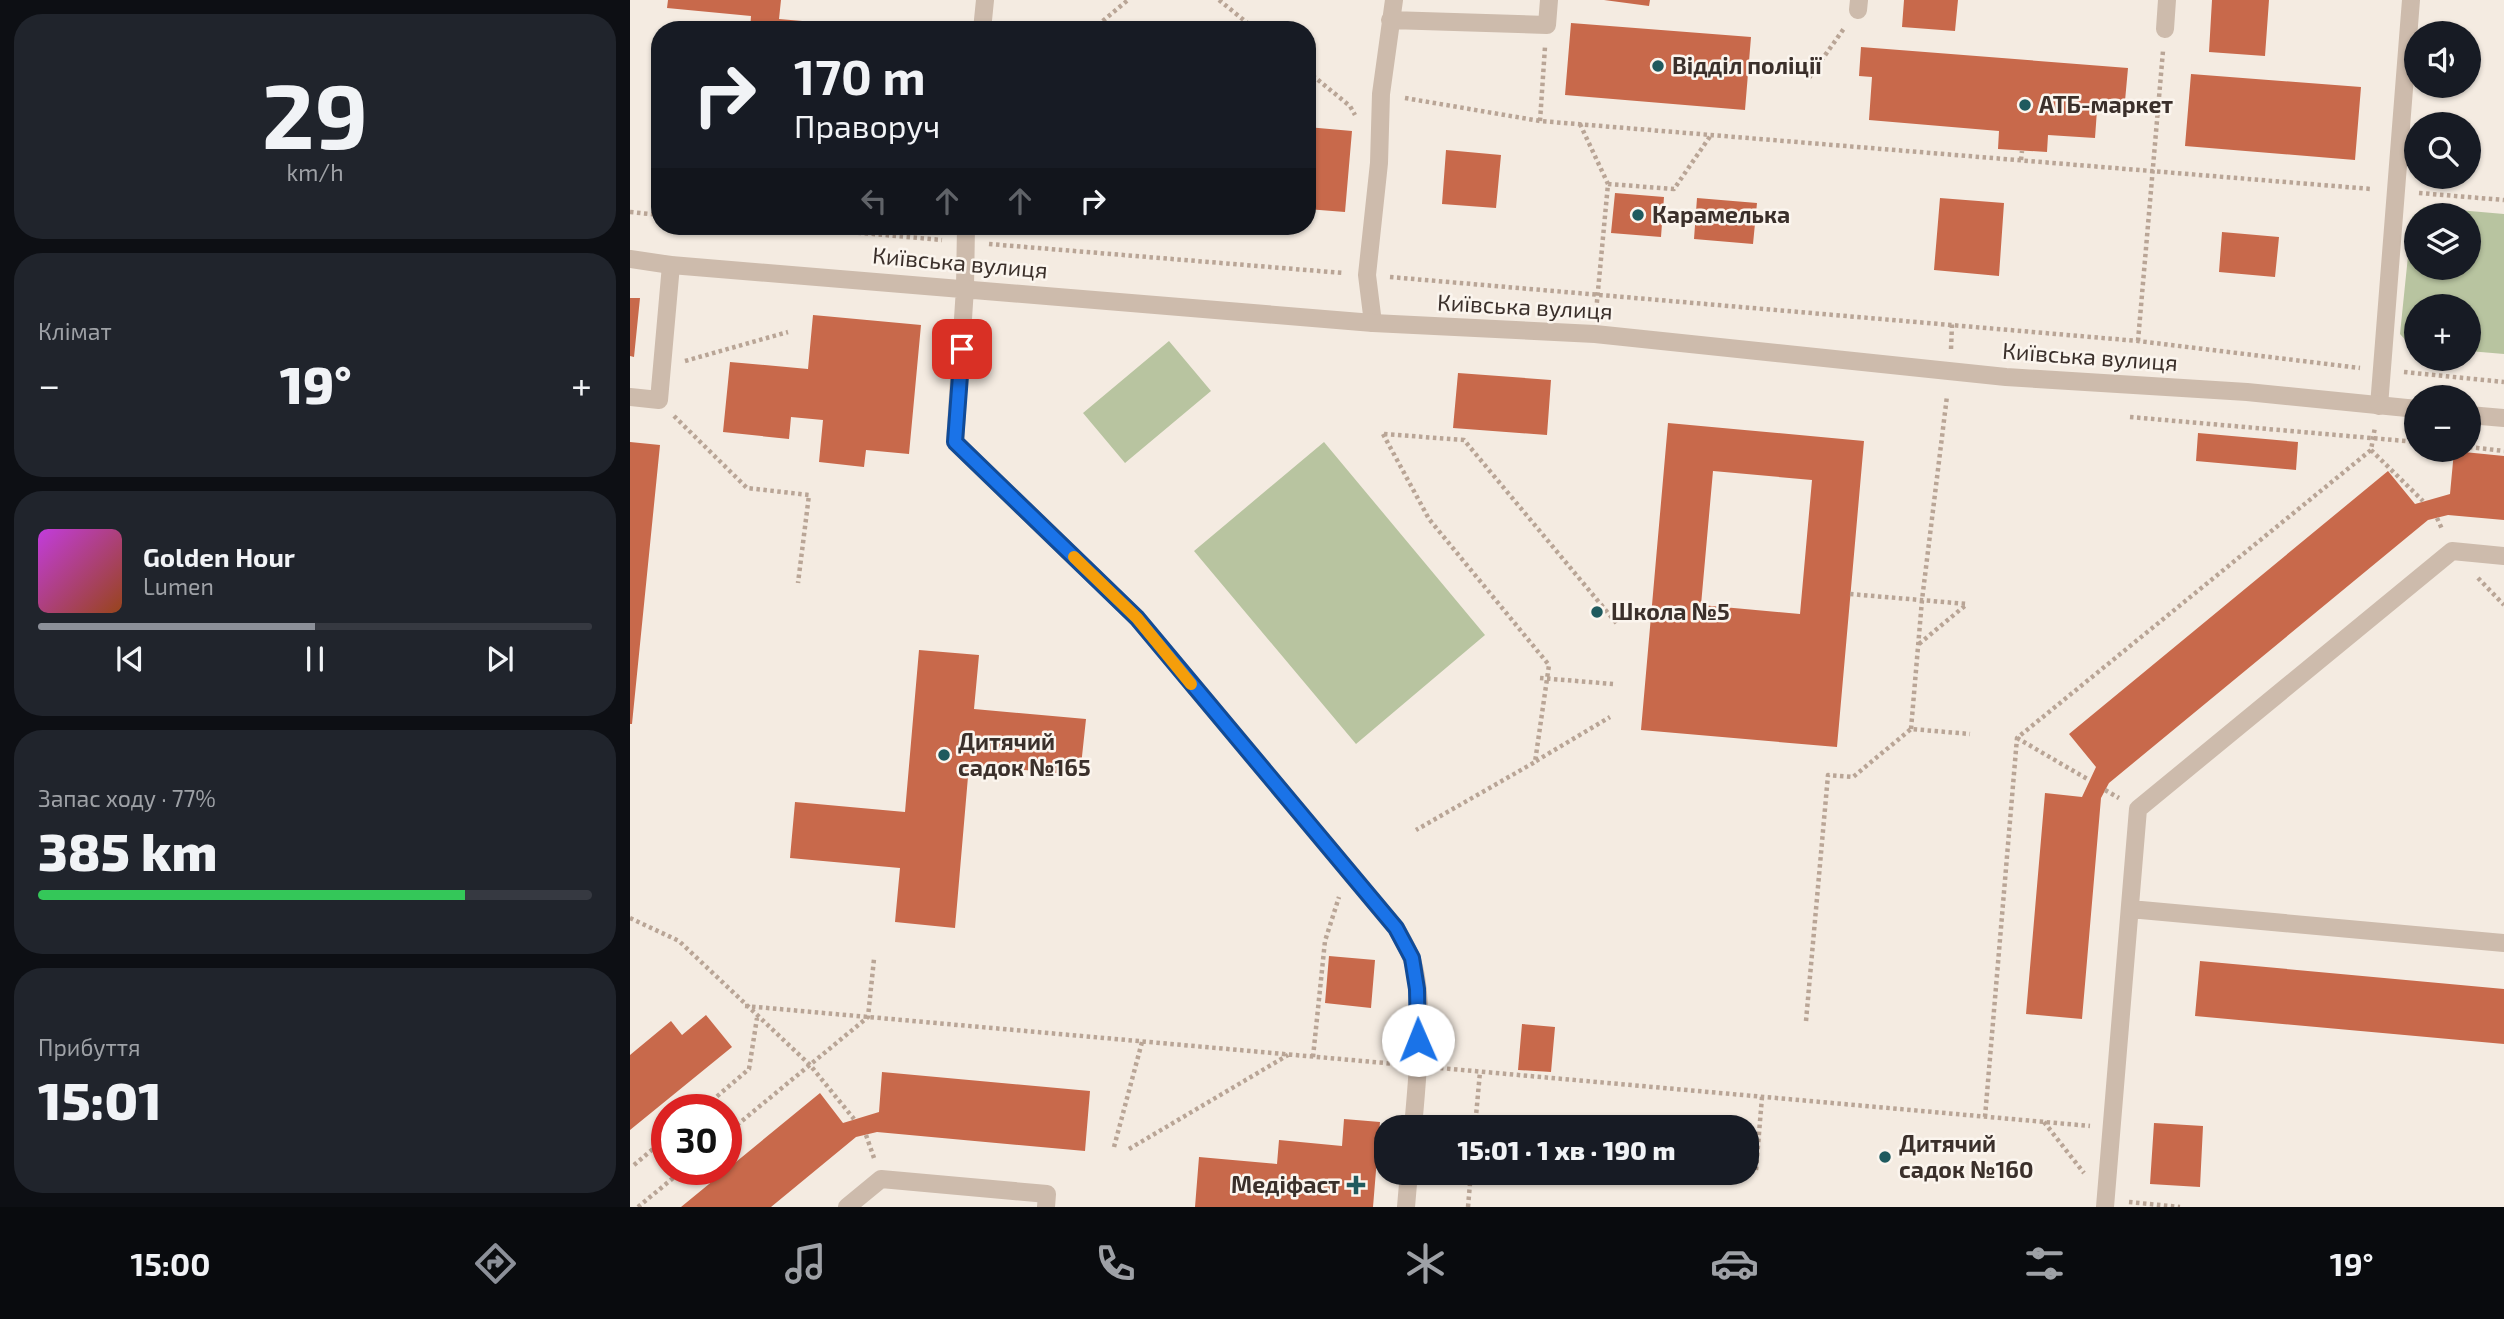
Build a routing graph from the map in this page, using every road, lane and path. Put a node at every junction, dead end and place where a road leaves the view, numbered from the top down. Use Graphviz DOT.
graph roads {
  1 [pos="985,0"];
  2 [pos="1128,0"];
  3 [pos="1219,0"];
  4 [pos="1394,0"];
  5 [pos="1549,0"];
  6 [pos="2167,0"];
  7 [pos="2411,0"];
  8 [pos="1858,5"];
  9 [pos="1390,20"];
  10 [pos="983,21"];
  11 [pos="1103,21"];
  12 [pos="1245,21"];
  13 [pos="1547,26"];
  14 [pos="2165,29"];
  15 [pos="1316,78"];
  16 [pos="1809,78"];
  17 [pos="1381,94"];
  18 [pos="1350,106"];
  19 [pos="1540,121"];
  20 [pos="1580,124"];
  21 [pos="1711,135"];
  22 [pos="2022,151"];
  23 [pos="2021,160"];
  24 [pos="2152,171"];
  25 [pos="1608,184"];
  26 [pos="2396,191"];
  27 [pos="2504,200"];
  28 [pos="630,212"];
  29 [pos="651,214"];
  30 [pos="966,235"];
  31 [pos="976,235"];
  32 [pos="630,259"];
  33 [pos="671,265"];
  34 [pos="1367,275"];
  35 [pos="965,288"];
  36 [pos="1598,295"];
  37 [pos="1373,323"];
  38 [pos="1952,324"];
  39 [pos="788,331"];
  40 [pos="1595,334"];
  41 [pos="2138,341"];
  42 [pos="661,367"];
  43 [pos="1950,370"];
  44 [pos="2381,370"];
  45 [pos="2504,382"];
  46 [pos="630,397"];
  47 [pos="659,400"];
  48 [pos="2379,406"];
  49 [pos="2404,408"];
  50 [pos="2481,416"];
  51 [pos="2130,417"];
  52 [pos="2504,418"];
  53 [pos="2404,441"];
  54 [pos="2481,448"];
  55 [pos="2504,451"];
  56 [pos="2423,501"];
  57 [pos="2504,556"];
  58 [pos="799,583"];
  59 [pos="1850,594"];
  60 [pos="1922,600"];
  61 [pos="1618,625"];
  62 [pos="1918,645"];
  63 [pos="1540,678"];
  64 [pos="1547,678"];
  65 [pos="1613,684"];
  66 [pos="1610,717"];
  67 [pos="1911,729"];
  68 [pos="1970,734"];
  69 [pos="2017,738"];
  70 [pos="1535,762"];
  71 [pos="2090,780"];
  72 [pos="1416,830"];
  73 [pos="1348,873"];
  74 [pos="2130,909"];
  75 [pos="630,918"];
  76 [pos="2504,943"];
  77 [pos="874,959"];
  78 [pos="757,1017"];
  79 [pos="1806,1021"];
  80 [pos="1142,1042"];
  81 [pos="1289,1055"];
  82 [pos="1313,1057"];
  83 [pos="810,1065"];
  84 [pos="1480,1072"];
  85 [pos="720,1094"];
  86 [pos="1762,1097"];
  87 [pos="1414,1115"];
  88 [pos="1476,1115"];
  89 [pos="1985,1117"];
  90 [pos="854,1119"];
  91 [pos="742,1121"];
  92 [pos="2044,1122"];
  93 [pos="1759,1134"];
  94 [pos="1114,1147"];
  95 [pos="1129,1149"];
  96 [pos="651,1151"];
  97 [pos="634,1165"];
  98 [pos="665,1185"];
  99 [pos="1408,1185"];
  100 [pos="1470,1185"];
  101 [pos="2106,1204"];
  102 [pos="638,1207"];
  103 [pos="847,1207"];
  104 [pos="1046,1207"];
  105 [pos="1406,1207"];
  106 [pos="1468,1207"];
  107 [pos="2180,1207"];
  1 -- 10 [label="street"];
  2 -- 11 [label="path"];
  3 -- 12 [label="path"];
  4 -- 9 [label="street"];
  5 -- 13 [label="street"];
  6 -- 14 [label="street"];
  7 -- 26 [label="street"];
  8 -- 16 [label="path"];
  9 -- 13 [label="street"];
  9 -- 17 [label="street"];
  13 -- 19 [label="path"];
  14 -- 24 [label="path"];
  15 -- 18 [label="path"];
  17 -- 19 [label="path"];
  17 -- 34 [label="street"];
  19 -- 20 [label="path"];
  20 -- 21 [label="path"];
  20 -- 25 [label="path"];
  21 -- 23 [label="path"];
  21 -- 25 [label="path"];
  22 -- 23 [label="path"];
  23 -- 24 [label="path"];
  24 -- 26 [label="path"];
  24 -- 41 [label="path"];
  25 -- 36 [label="path"];
  26 -- 27 [label="path"];
  26 -- 44 [label="street"];
  28 -- 29 [label="path"];
  30 -- 35 [label="street"];
  31 -- 34 [label="path"];
  32 -- 33 [label="street, Київська вулиця"];
  33 -- 35 [label="street, Київська вулиця"];
  33 -- 42 [label="street"];
  34 -- 36 [label="path"];
  34 -- 37 [label="street"];
  35 -- 37 [label="street, Київська вулиця"];
  35 -- 73 [label="street"];
  36 -- 38 [label="path"];
  36 -- 40 [label="path"];
  37 -- 40 [label="street, Київська вулиця"];
  38 -- 41 [label="path"];
  38 -- 43 [label="path"];
  39 -- 42 [label="path"];
  40 -- 43 [label="street, Київська вулиця"];
  41 -- 44 [label="path"];
  42 -- 47 [label="street"];
  43 -- 48 [label="street, Київська вулиця"];
  43 -- 60 [label="path"];
  44 -- 45 [label="path"];
  44 -- 48 [label="street"];
  46 -- 47 [label="street"];
  47 -- 58 [label="path"];
  48 -- 49 [label="street, Київська вулиця"];
  50 -- 52 [label="street"];
  51 -- 53 [label="path"];
  54 -- 55 [label="path"];
  56 -- 69 [label="path"];
  57 -- 74 [label="street"];
  59 -- 60 [label="path"];
  60 -- 62 [label="path"];
  60 -- 62 [label="path"];
  61 -- 64 [label="path"];
  62 -- 67 [label="path"];
  63 -- 64 [label="path"];
  64 -- 65 [label="path"];
  64 -- 70 [label="path"];
  66 -- 70 [label="path"];
  67 -- 68 [label="path"];
  67 -- 79 [label="path"];
  69 -- 71 [label="path"];
  69 -- 89 [label="path"];
  70 -- 72 [label="path"];
  73 -- 82 [label="path"];
  73 -- 87 [label="street"];
  74 -- 76 [label="street"];
  74 -- 101 [label="street"];
  75 -- 78 [label="path"];
  77 -- 83 [label="path"];
  78 -- 83 [label="path"];
  78 -- 85 [label="path"];
  80 -- 94 [label="path"];
  81 -- 95 [label="path"];
  83 -- 90 [label="path"];
  83 -- 91 [label="path"];
  84 -- 88 [label="path"];
  86 -- 93 [label="path"];
  92 -- 101 [label="path"];
  96 -- 97 [label="path"];
  98 -- 102 [label="path"];
  99 -- 105 [label="street"];
  100 -- 106 [label="path"];
  101 -- 107 [label="path"];
  103 -- 104 [label="street"];
}
